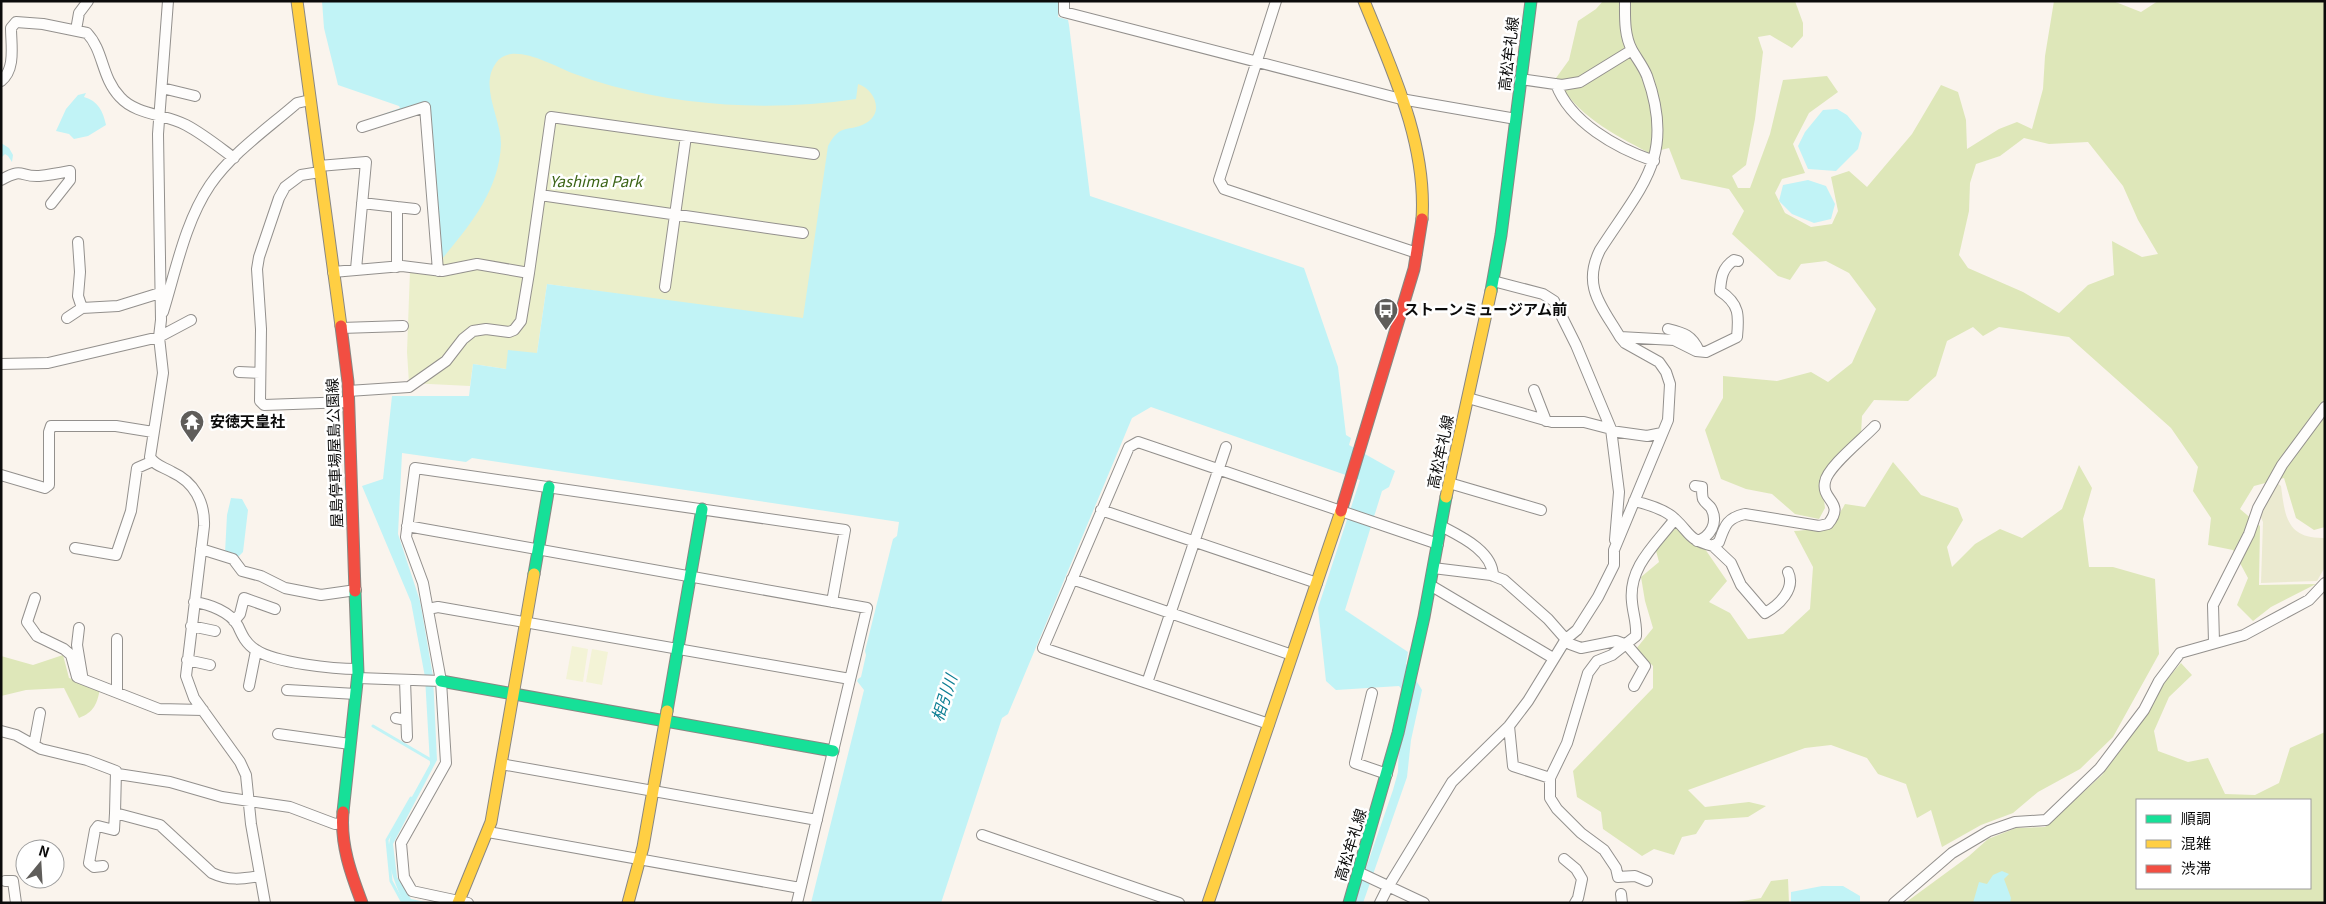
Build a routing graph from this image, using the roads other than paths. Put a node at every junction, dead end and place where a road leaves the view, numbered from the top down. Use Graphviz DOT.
graph roads {
  1 [pos="88,1"];
  2 [pos="168,1"];
  3 [pos="296,1"];
  4 [pos="1064,1"];
  5 [pos="1276,1"];
  6 [pos="1364,1"];
  7 [pos="1531,1"];
  8 [pos="1624,1"];
  9 [pos="76,30"];
  10 [pos="1632,50"];
  11 [pos="1257,62"];
  12 [pos="1520,80"];
  13 [pos="1,81"];
  14 [pos="1556,84"];
  15 [pos="162,88"];
  16 [pos="195,96"];
  17 [pos="1402,99"];
  18 [pos="310,100"];
  19 [pos="160,116"];
  20 [pos="1516,119"];
  21 [pos="362,126"];
  22 [pos="686,136"];
  23 [pos="814,154"];
  24 [pos="234,158"];
  25 [pos="1654,161"];
  26 [pos="319,169"];
  27 [pos="1,180"];
  28 [pos="540,196"];
  29 [pos="362,203"];
  30 [pos="51,204"];
  31 [pos="397,207"];
  32 [pos="415,209"];
  33 [pos="675,215"];
  34 [pos="803,233"];
  35 [pos="78,242"];
  36 [pos="1417,254"];
  37 [pos="1738,261"];
  38 [pos="397,267"];
  39 [pos="356,269"];
  40 [pos="438,270"];
  41 [pos="333,272"];
  42 [pos="530,273"];
  43 [pos="1494,281"];
  44 [pos="665,287"];
  45 [pos="160,293"];
  46 [pos="82,308"];
  47 [pos="67,318"];
  48 [pos="161,320"];
  49 [pos="191,320"];
  50 [pos="403,326"];
  51 [pos="341,328"];
  52 [pos="1668,329"];
  53 [pos="159,337"];
  54 [pos="1620,337"];
  55 [pos="1699,351"];
  56 [pos="1,364"];
  57 [pos="239,372"];
  58 [pos="260,373"];
  59 [pos="1534,390"];
  60 [pos="349,396"];
  61 [pos="1468,398"];
  62 [pos="2325,407"];
  63 [pos="1546,421"];
  64 [pos="1875,426"];
  65 [pos="1611,430"];
  66 [pos="153,432"];
  67 [pos="1662,433"];
  68 [pos="1226,447"];
  69 [pos="153,461"];
  70 [pos="1218,470"];
  71 [pos="1,475"];
  72 [pos="1449,483"];
  73 [pos="1695,486"];
  74 [pos="549,487"];
  75 [pos="1634,501"];
  76 [pos="702,509"];
  77 [pos="1101,510"];
  78 [pos="1541,510"];
  79 [pos="1344,512"];
  80 [pos="1675,519"];
  81 [pos="407,526"];
  82 [pos="1441,526"];
  83 [pos="1194,541"];
  84 [pos="1697,541"];
  85 [pos="1438,544"];
  86 [pos="1713,546"];
  87 [pos="75,548"];
  88 [pos="201,549"];
  89 [pos="538,550"];
  90 [pos="1614,550"];
  91 [pos="1433,568"];
  92 [pos="1788,572"];
  93 [pos="690,576"];
  94 [pos="1493,576"];
  95 [pos="1072,579"];
  96 [pos="1316,583"];
  97 [pos="2325,583"];
  98 [pos="1430,586"];
  99 [pos="356,590"];
  100 [pos="35,598"];
  101 [pos="194,602"];
  102 [pos="832,602"];
  103 [pos="428,609"];
  104 [pos="275,610"];
  105 [pos="1170,613"];
  106 [pos="234,621"];
  107 [pos="526,622"];
  108 [pos="191,626"];
  109 [pos="79,628"];
  110 [pos="216,631"];
  111 [pos="117,639"];
  112 [pos="1566,639"];
  113 [pos="2214,642"];
  114 [pos="1627,645"];
  115 [pos="678,649"];
  116 [pos="256,651"];
  117 [pos="1292,654"];
  118 [pos="1553,658"];
  119 [pos="187,660"];
  120 [pos="210,665"];
  121 [pos="358,674"];
  122 [pos="82,679"];
  123 [pos="850,679"];
  124 [pos="405,680"];
  125 [pos="438,681"];
  126 [pos="1146,683"];
  127 [pos="249,686"];
  128 [pos="1634,686"];
  129 [pos="287,690"];
  130 [pos="117,691"];
  131 [pos="1372,693"];
  132 [pos="356,694"];
  133 [pos="513,694"];
  134 [pos="203,710"];
  135 [pos="40,713"];
  136 [pos="665,721"];
  137 [pos="1269,724"];
  138 [pos="1509,726"];
  139 [pos="1,731"];
  140 [pos="278,734"];
  141 [pos="407,737"];
  142 [pos="350,744"];
  143 [pos="34,745"];
  144 [pos="833,751"];
  145 [pos="501,764"];
  146 [pos="118,774"];
  147 [pos="1387,774"];
  148 [pos="1550,778"];
  149 [pos="653,791"];
  150 [pos="250,801"];
  151 [pos="115,813"];
  152 [pos="817,820"];
  153 [pos="342,823"];
  154 [pos="488,832"];
  155 [pos="982,835"];
  156 [pos="1564,859"];
  157 [pos="640,860"];
  158 [pos="103,866"];
  159 [pos="1358,872"];
  160 [pos="260,876"];
  161 [pos="4,881"];
  162 [pos="1647,881"];
  163 [pos="1388,887"];
  164 [pos="800,888"];
  165 [pos="461,902"];
  166 [pos="16,903"];
  167 [pos="265,903"];
  168 [pos="362,903"];
  169 [pos="628,903"];
  170 [pos="797,903"];
  171 [pos="1179,903"];
  172 [pos="1208,903"];
  173 [pos="1349,903"];
  174 [pos="1380,903"];
  175 [pos="1424,903"];
  176 [pos="1574,903"];
  177 [pos="1894,903"];
  1 -- 9 [label="street"];
  2 -- 15 [label="street"];
  3 -- 18 [label="street, 屋島停車場屋島公園線"];
  4 -- 11 [label="street"];
  5 -- 11 [label="street"];
  6 -- 17 [label="street"];
  7 -- 12 [label="street, 高松牟礼線"];
  8 -- 10 [label="street"];
  9 -- 13 [label="street"];
  9 -- 19 [label="street"];
  10 -- 14 [label="street"];
  10 -- 25 [label="street"];
  11 -- 17 [label="street"];
  11 -- 36 [label="street"];
  12 -- 14 [label="street"];
  12 -- 20 [label="street, 高松牟礼線"];
  14 -- 25 [label="street"];
  15 -- 16 [label="street"];
  15 -- 19 [label="street"];
  17 -- 20 [label="street"];
  17 -- 36 [label="street"];
  18 -- 24 [label="street"];
  18 -- 26 [label="street, 屋島停車場屋島公園線"];
  19 -- 24 [label="street"];
  19 -- 45 [label="street"];
  20 -- 43 [label="street, 高松牟礼線"];
  21 -- 40 [label="street"];
  22 -- 23 [label="street"];
  22 -- 28 [label="street"];
  22 -- 33 [label="street"];
  24 -- 48 [label="street"];
  25 -- 54 [label="street"];
  26 -- 29 [label="street"];
  26 -- 41 [label="street, 屋島停車場屋島公園線"];
  26 -- 58 [label="street"];
  27 -- 30 [label="street"];
  28 -- 33 [label="street"];
  28 -- 42 [label="street"];
  29 -- 31 [label="street"];
  29 -- 39 [label="street"];
  31 -- 32 [label="street"];
  31 -- 38 [label="street"];
  33 -- 34 [label="street"];
  33 -- 44 [label="street"];
  35 -- 46 [label="street"];
  36 -- 79 [label="street"];
  37 -- 55 [label="street"];
  38 -- 39 [label="street"];
  38 -- 40 [label="street"];
  39 -- 41 [label="street"];
  40 -- 42 [label="street"];
  41 -- 51 [label="street, 屋島停車場屋島公園線"];
  42 -- 60 [label="street"];
  43 -- 61 [label="street, 高松牟礼線"];
  43 -- 65 [label="street"];
  45 -- 46 [label="street"];
  45 -- 48 [label="street"];
  46 -- 47 [label="street"];
  48 -- 53 [label="street"];
  49 -- 53 [label="street"];
  50 -- 51 [label="street"];
  51 -- 60 [label="street, 屋島停車場屋島公園線"];
  52 -- 55 [label="street"];
  53 -- 56 [label="street"];
  53 -- 66 [label="street"];
  54 -- 55 [label="street"];
  54 -- 67 [label="street"];
  57 -- 58 [label="street"];
  58 -- 60 [label="street"];
  59 -- 63 [label="street"];
  60 -- 99 [label="street, 屋島停車場屋島公園線"];
  61 -- 63 [label="street"];
  61 -- 72 [label="street, 高松牟礼線"];
  62 -- 113 [label="street"];
  63 -- 65 [label="street"];
  64 -- 86 [label="street"];
  65 -- 67 [label="street"];
  65 -- 90 [label="street"];
  66 -- 69 [label="street"];
  66 -- 71 [label="street"];
  67 -- 75 [label="street"];
  68 -- 70 [label="street"];
  69 -- 87 [label="street"];
  69 -- 88 [label="street"];
  70 -- 77 [label="street"];
  70 -- 79 [label="street"];
  70 -- 83 [label="street"];
  72 -- 78 [label="street"];
  72 -- 82 [label="street, 高松牟礼線"];
  73 -- 84 [label="street"];
  74 -- 76 [label="street"];
  74 -- 81 [label="street"];
  74 -- 89 [label="street"];
  75 -- 80 [label="street"];
  75 -- 90 [label="street"];
  76 -- 93 [label="street"];
  76 -- 102 [label="street"];
  77 -- 83 [label="street"];
  77 -- 95 [label="street"];
  79 -- 85 [label="street"];
  79 -- 96 [label="street"];
  80 -- 84 [label="street"];
  80 -- 114 [label="street"];
  81 -- 89 [label="street"];
  81 -- 103 [label="street"];
  82 -- 85 [label="street, 高松牟礼線"];
  82 -- 94 [label="street"];
  83 -- 96 [label="street"];
  83 -- 105 [label="street"];
  84 -- 86 [label="street"];
  85 -- 91 [label="street, 高松牟礼線"];
  86 -- 92 [label="street"];
  88 -- 99 [label="street"];
  88 -- 101 [label="street"];
  89 -- 93 [label="street"];
  89 -- 107 [label="street"];
  90 -- 112 [label="street"];
  91 -- 94 [label="street"];
  91 -- 98 [label="street, 高松牟礼線"];
  93 -- 102 [label="street"];
  93 -- 115 [label="street"];
  94 -- 112 [label="street"];
  95 -- 105 [label="street"];
  95 -- 126 [label="street"];
  96 -- 117 [label="street"];
  97 -- 113 [label="street"];
  98 -- 118 [label="street"];
  98 -- 147 [label="street, 高松牟礼線"];
  99 -- 121 [label="street, 屋島停車場屋島公園線"];
  100 -- 122 [label="street"];
  101 -- 106 [label="street"];
  101 -- 108 [label="street"];
  102 -- 123 [label="street"];
  103 -- 107 [label="street"];
  103 -- 125 [label="street"];
  104 -- 106 [label="street"];
  105 -- 117 [label="street"];
  105 -- 126 [label="street"];
  106 -- 116 [label="street"];
  107 -- 115 [label="street"];
  107 -- 133 [label="street"];
  108 -- 110 [label="street"];
  108 -- 119 [label="street"];
  109 -- 122 [label="street"];
  111 -- 130 [label="street"];
  112 -- 114 [label="street"];
  112 -- 118 [label="street"];
  113 -- 177 [label="street"];
  114 -- 128 [label="street"];
  114 -- 148 [label="street"];
  115 -- 123 [label="street"];
  115 -- 136 [label="street"];
  116 -- 121 [label="street"];
  116 -- 127 [label="street"];
  117 -- 137 [label="street"];
  118 -- 138 [label="street"];
  119 -- 120 [label="street"];
  119 -- 134 [label="street"];
  121 -- 124 [label="street"];
  121 -- 132 [label="street, 屋島停車場屋島公園線"];
  122 -- 130 [label="street"];
  123 -- 144 [label="street"];
  124 -- 125 [label="street"];
  124 -- 141 [label="street"];
  125 -- 133 [label="street"];
  125 -- 165 [label="street"];
  126 -- 137 [label="street"];
  129 -- 132 [label="street"];
  130 -- 134 [label="street"];
  131 -- 147 [label="street"];
  132 -- 142 [label="street, 屋島停車場屋島公園線"];
  133 -- 136 [label="street"];
  133 -- 145 [label="street"];
  134 -- 150 [label="street"];
  135 -- 143 [label="street"];
  136 -- 144 [label="street"];
  136 -- 149 [label="street"];
  137 -- 172 [label="street"];
  138 -- 148 [label="street"];
  138 -- 163 [label="street"];
  139 -- 143 [label="street"];
  140 -- 142 [label="street"];
  142 -- 153 [label="street, 屋島停車場屋島公園線"];
  143 -- 146 [label="street"];
  144 -- 152 [label="street"];
  145 -- 149 [label="street"];
  145 -- 154 [label="street"];
  146 -- 150 [label="street"];
  146 -- 151 [label="street"];
  147 -- 159 [label="street, 高松牟礼線"];
  148 -- 162 [label="street"];
  149 -- 152 [label="street"];
  149 -- 157 [label="street"];
  150 -- 153 [label="street"];
  150 -- 160 [label="street"];
  151 -- 158 [label="street"];
  151 -- 160 [label="street"];
  152 -- 164 [label="street"];
  153 -- 168 [label="street, 屋島停車場屋島公園線"];
  154 -- 157 [label="street"];
  154 -- 165 [label="street"];
  155 -- 171 [label="street"];
  156 -- 176 [label="street"];
  157 -- 164 [label="street"];
  157 -- 169 [label="street"];
  159 -- 163 [label="street"];
  159 -- 173 [label="street, 高松牟礼線"];
  160 -- 167 [label="street"];
  161 -- 166 [label="street"];
  163 -- 174 [label="street"];
  163 -- 175 [label="street"];
  164 -- 170 [label="street"];
}
